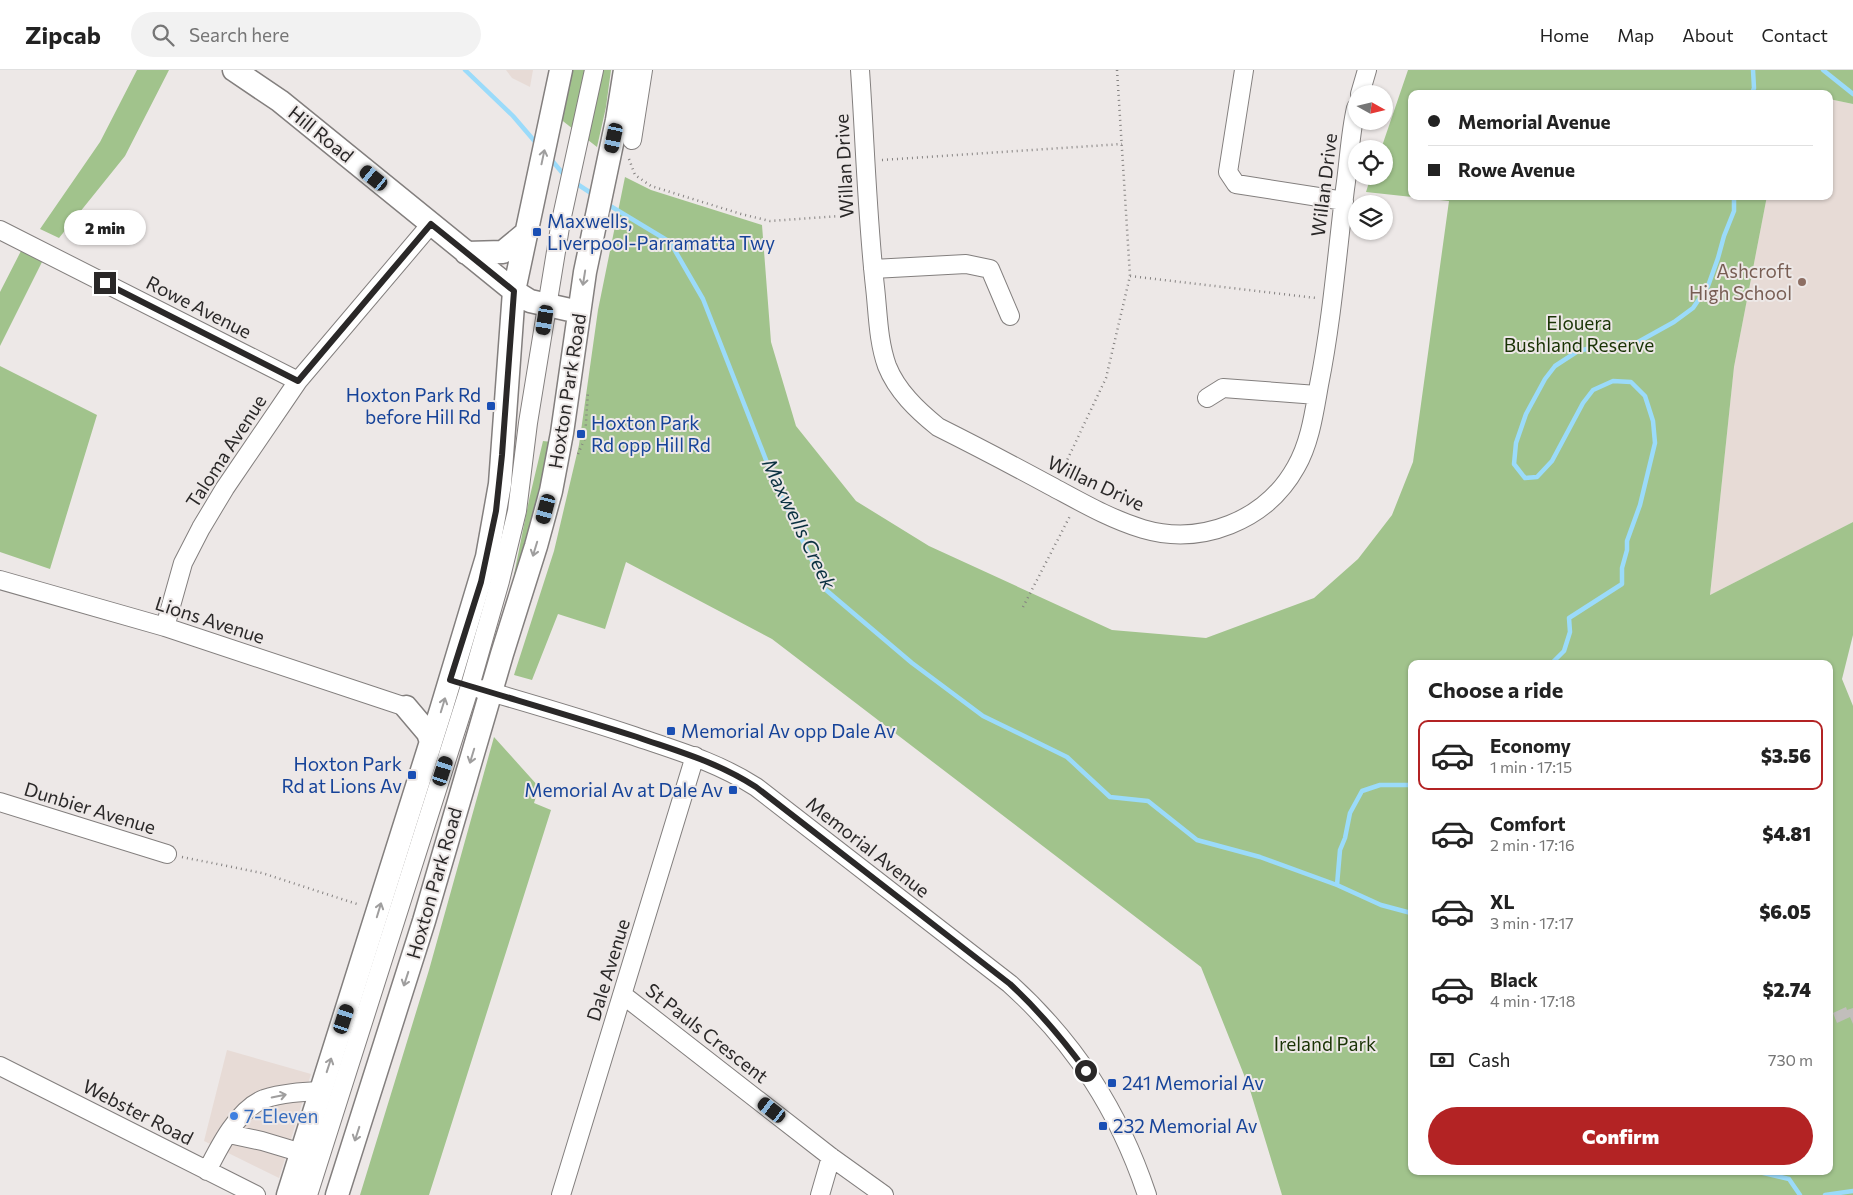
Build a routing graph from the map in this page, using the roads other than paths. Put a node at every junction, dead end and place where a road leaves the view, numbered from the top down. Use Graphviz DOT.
graph roads {
  1 [pos="234,70"];
  2 [pos="561,70"];
  3 [pos="594,70"];
  4 [pos="625,70"];
  5 [pos="643,70"];
  6 [pos="860,70"];
  7 [pos="1244,70"];
  8 [pos="1367,70"];
  9 [pos="1363,85"];
  10 [pos="1353,130"];
  11 [pos="632,140"];
  12 [pos="1344,201"];
  13 [pos="431,224"];
  14 [pos="0,230"];
  15 [pos="526,233"];
  16 [pos="466,252"];
  17 [pos="873,269"];
  18 [pos="514,291"];
  19 [pos="547,306"];
  20 [pos="579,312"];
  21 [pos="1010,316"];
  22 [pos="298,381"];
  23 [pos="1317,395"];
  24 [pos="1208,398"];
  25 [pos="0,580"];
  26 [pos="165,627"];
  27 [pos="470,686"];
  28 [pos="406,706"];
  29 [pos="431,742"];
  30 [pos="695,756"];
  31 [pos="0,802"];
  32 [pos="166,854"];
  33 [pos="623,995"];
  34 [pos="0,1066"];
  35 [pos="321,1091"];
  36 [pos="228,1134"];
  37 [pos="302,1153"];
  38 [pos="832,1157"];
  39 [pos="208,1171"];
  40 [pos="256,1195"];
  41 [pos="288,1195"];
  42 [pos="308,1195"];
  43 [pos="337,1195"];
  44 [pos="562,1195"];
  45 [pos="820,1195"];
  46 [pos="884,1195"];
  47 [pos="1146,1195"];
  1 -- 13 [label="main road, Hill Road"];
  15 -- 2 [label="main road, Hoxton Park Road, one-way"];
  3 -- 19 [label="street"];
  4 -- 20 [label="main road, Hoxton Park Road, one-way"];
  5 -- 11 [label="street"];
  6 -- 17 [label="street, Willan Drive"];
  7 -- 12 [label="street"];
  8 -- 9 [label="street"];
  10 -- 12 [label="street, Willan Drive"];
  12 -- 23 [label="street, Willan Drive"];
  13 -- 16 [label="main road, Hill Road"];
  13 -- 22 [label="street, Taloma Avenue"];
  14 -- 22 [label="street, Rowe Avenue"];
  15 -- 16 [label="main road"];
  15 -- 18 [label="main road, Hoxton Park Road"];
  16 -- 18 [label="main road, Hill Road"];
  17 -- 21 [label="street"];
  17 -- 23 [label="street, Willan Drive"];
  18 -- 19 [label="main road, Hill Road"];
  18 -- 27 [label="main road, Hoxton Park Road"];
  19 -- 20 [label="main road, Hill Road"];
  19 -- 27 [label="street"];
  20 -- 27 [label="main road, Hoxton Park Road, one-way"];
  22 -- 26 [label="street, Taloma Avenue"];
  23 -- 24 [label="street"];
  25 -- 26 [label="street, Lions Avenue"];
  26 -- 28 [label="street, Lions Avenue"];
  29 -- 27 [label="main road, Hoxton Park Road, one-way"];
  27 -- 30 [label="street, Memorial Avenue"];
  27 -- 42 [label="street"];
  27 -- 43 [label="main road, Hoxton Park Road, one-way"];
  28 -- 29 [label="main road"];
  35 -- 29 [label="main road, Hoxton Park Road, one-way"];
  30 -- 33 [label="street, Dale Avenue"];
  30 -- 47 [label="street, Memorial Avenue"];
  31 -- 32 [label="street, Dunbier Avenue"];
  33 -- 38 [label="street, St Pauls Crescent"];
  33 -- 44 [label="street, Dale Avenue"];
  34 -- 39 [label="street, Webster Road"];
  36 -- 35 [label="street, one-way"];
  35 -- 37 [label="main road, Hoxton Park Road"];
  36 -- 37 [label="street"];
  36 -- 39 [label="street"];
  37 -- 41 [label="main road, Hoxton Park Road"];
  38 -- 45 [label="street"];
  38 -- 46 [label="street, St Pauls Crescent"];
  39 -- 40 [label="street, Webster Road"];
}
